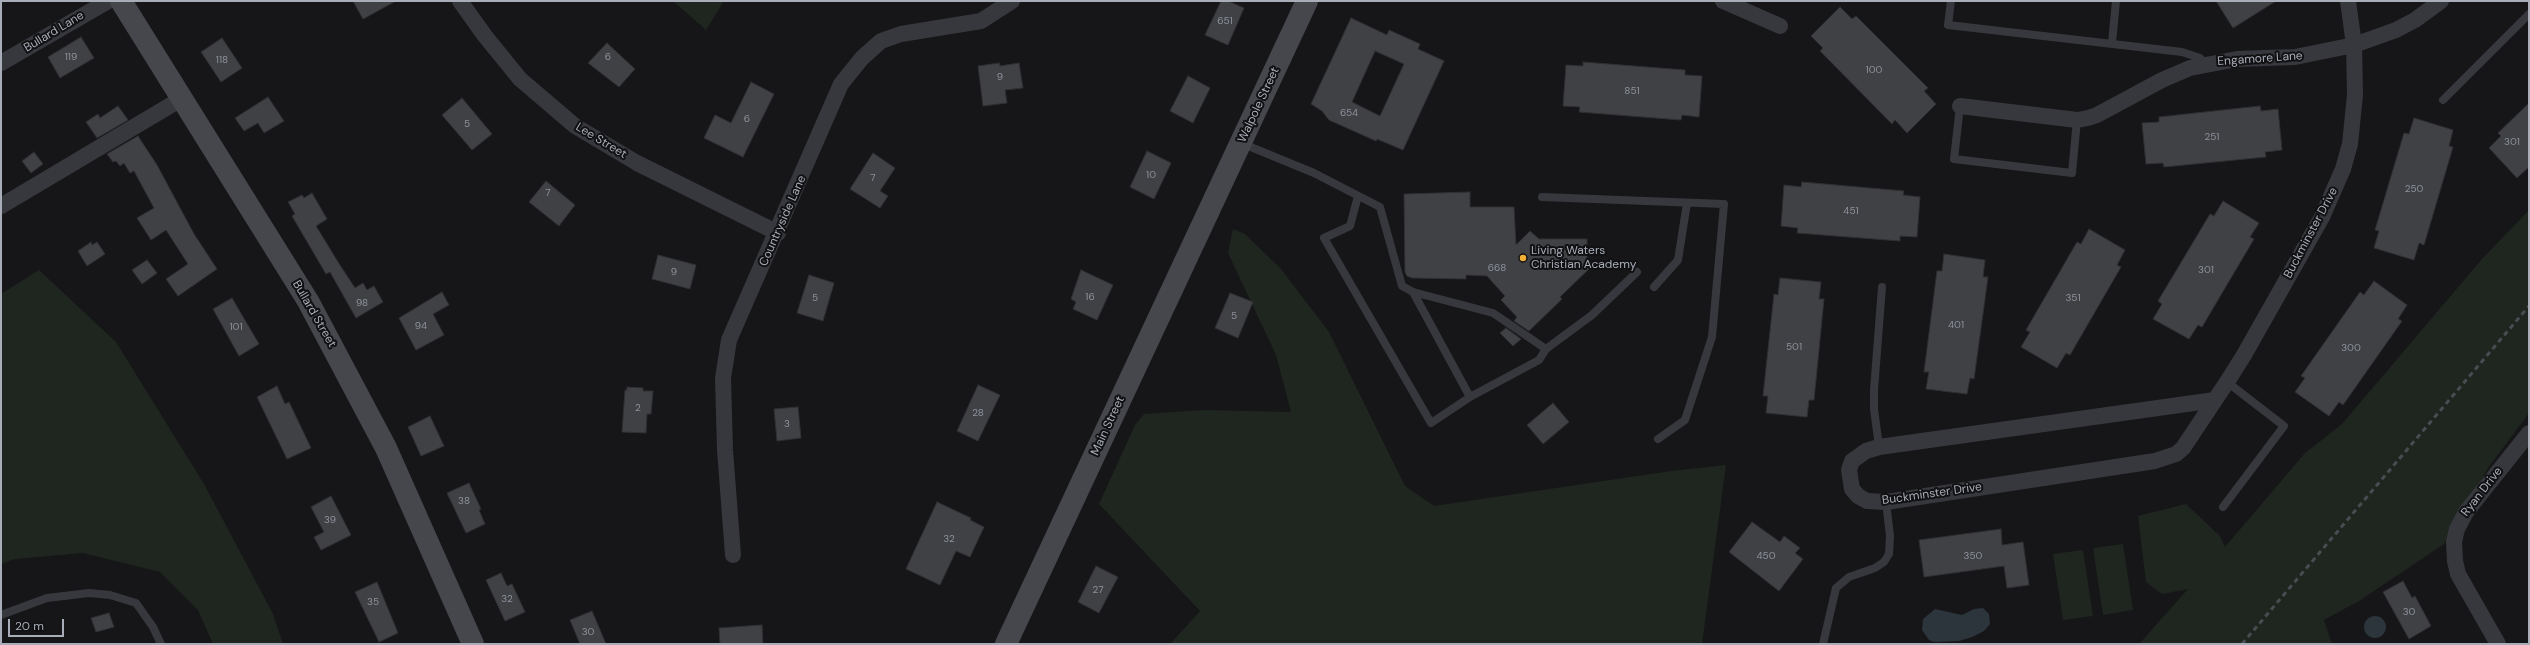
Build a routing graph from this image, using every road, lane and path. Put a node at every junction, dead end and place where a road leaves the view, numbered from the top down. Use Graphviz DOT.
graph roads {
  1 [pos="108,1"];
  2 [pos="121,1"];
  3 [pos="460,1"];
  4 [pos="1012,1"];
  5 [pos="1307,1"];
  6 [pos="1723,1"];
  7 [pos="1951,1"];
  8 [pos="2116,1"];
  9 [pos="2348,1"];
  10 [pos="2441,1"];
  11 [pos="2529,14"];
  12 [pos="1780,26"];
  13 [pos="2112,44"];
  14 [pos="2354,45"];
  15 [pos="1,63"];
  16 [pos="2206,64"];
  17 [pos="181,99"];
  18 [pos="2443,100"];
  19 [pos="1960,106"];
  20 [pos="2077,120"];
  21 [pos="1241,143"];
  22 [pos="1358,196"];
  23 [pos="1542,197"];
  24 [pos="1687,202"];
  25 [pos="1,206"];
  26 [pos="1210,208"];
  27 [pos="778,233"];
  28 [pos="1636,272"];
  29 [pos="1654,287"];
  30 [pos="1882,287"];
  31 [pos="1413,292"];
  32 [pos="1546,350"];
  33 [pos="2227,382"];
  34 [pos="1470,396"];
  35 [pos="2214,400"];
  36 [pos="2529,433"];
  37 [pos="1658,439"];
  38 [pos="1879,447"];
  39 [pos="1886,502"];
  40 [pos="2223,507"];
  41 [pos="733,555"];
  42 [pos="1,615"];
  43 [pos="161,644"];
  44 [pos="473,644"];
  45 [pos="1006,644"];
  46 [pos="1823,644"];
  47 [pos="2498,644"];
  1 -- 15 [label="street, Bullard Lane"];
  2 -- 17 [label="main road, Bullard Street"];
  3 -- 27 [label="street, Lee Street"];
  4 -- 27 [label="street, Countryside Lane"];
  5 -- 21 [label="main road, Walpole Street"];
  6 -- 12 [label="street"];
  7 -- 13 [label="lane"];
  8 -- 13 [label="lane"];
  9 -- 14 [label="street, Buckminster Drive"];
  10 -- 14 [label="street, Engamore Lane"];
  11 -- 18 [label="lane"];
  13 -- 16 [label="lane"];
  14 -- 16 [label="street, Engamore Lane"];
  14 -- 33 [label="street, Buckminster Drive"];
  16 -- 20 [label="street, Engamore Lane"];
  17 -- 25 [label="street"];
  17 -- 44 [label="main road, Bullard Street"];
  19 -- 20 [label="street, Engamore Lane"];
  19 -- 20 [label="lane"];
  21 -- 22 [label="lane"];
  21 -- 26 [label="main road, Walpole Street"];
  22 -- 31 [label="lane"];
  22 -- 34 [label="lane"];
  23 -- 24 [label="lane"];
  24 -- 29 [label="lane"];
  24 -- 37 [label="lane"];
  26 -- 45 [label="main road, Main Street"];
  27 -- 41 [label="street, Countryside Lane"];
  28 -- 32 [label="lane"];
  30 -- 38 [label="lane"];
  31 -- 32 [label="lane"];
  31 -- 34 [label="lane"];
  32 -- 34 [label="lane"];
  33 -- 35 [label="street, Buckminster Drive"];
  33 -- 40 [label="lane"];
  35 -- 38 [label="street, Buckminster Drive"];
  35 -- 39 [label="street, Buckminster Drive"];
  36 -- 47 [label="street, Ryan Drive"];
  38 -- 39 [label="street, Buckminster Drive"];
  39 -- 46 [label="lane"];
  42 -- 43 [label="lane"];
}
